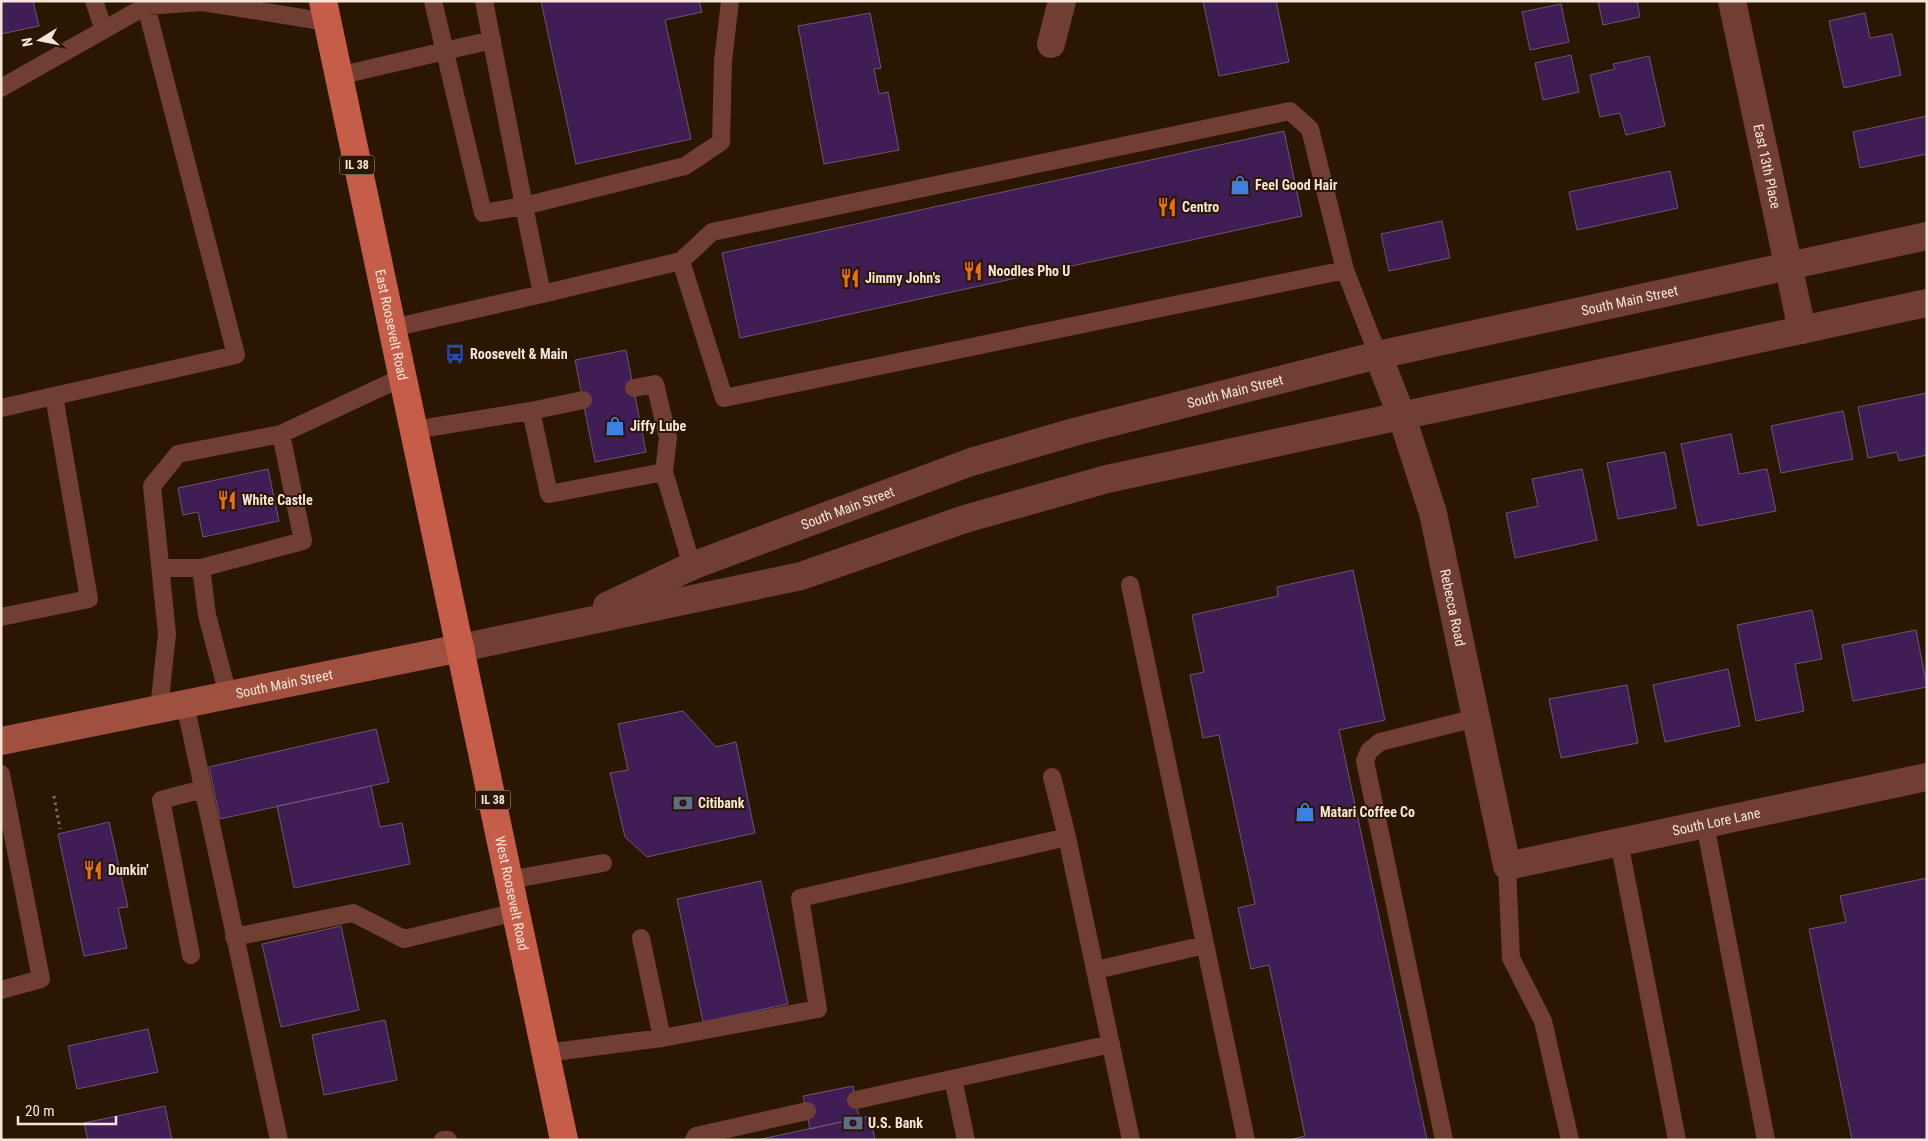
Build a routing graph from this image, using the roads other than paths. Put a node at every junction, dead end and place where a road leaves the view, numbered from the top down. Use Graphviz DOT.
graph roads {
  1 [pos="94,1"];
  2 [pos="434,1"];
  3 [pos="484,1"];
  4 [pos="730,1"];
  5 [pos="1062,1"];
  6 [pos="1732,1"];
  7 [pos="147,4"];
  8 [pos="325,12"];
  9 [pos="104,30"];
  10 [pos="492,40"];
  11 [pos="1051,44"];
  12 [pos="444,51"];
  13 [pos="338,76"];
  14 [pos="1,88"];
  15 [pos="524,206"];
  16 [pos="1927,236"];
  17 [pos="681,261"];
  18 [pos="1789,267"];
  19 [pos="1346,270"];
  20 [pos="542,294"];
  21 [pos="1927,304"];
  22 [pos="392,328"];
  23 [pos="1802,330"];
  24 [pos="1378,355"];
  25 [pos="403,377"];
  26 [pos="634,388"];
  27 [pos="54,396"];
  28 [pos="583,400"];
  29 [pos="1,408"];
  30 [pos="531,411"];
  31 [pos="1402,417"];
  32 [pos="414,430"];
  33 [pos="281,434"];
  34 [pos="664,472"];
  35 [pos="692,566"];
  36 [pos="160,568"];
  37 [pos="201,568"];
  38 [pos="1130,585"];
  39 [pos="1,617"];
  40 [pos="568,625"];
  41 [pos="461,648"];
  42 [pos="228,695"];
  43 [pos="172,707"];
  44 [pos="1476,718"];
  45 [pos="1,741"];
  46 [pos="1,774"];
  47 [pos="1052,777"];
  48 [pos="1927,777"];
  49 [pos="203,789"];
  50 [pos="1705,824"];
  51 [pos="1067,837"];
  52 [pos="1619,842"];
  53 [pos="603,863"];
  54 [pos="1507,866"];
  55 [pos="509,880"];
  56 [pos="516,912"];
  57 [pos="234,937"];
  58 [pos="641,938"];
  59 [pos="1205,945"];
  60 [pos="191,955"];
  61 [pos="1096,970"];
  62 [pos="1,990"];
  63 [pos="662,1038"];
  64 [pos="1111,1044"];
  65 [pos="546,1053"];
  66 [pos="953,1079"];
  67 [pos="856,1100"];
  68 [pos="807,1112"];
  69 [pos="279,1140"];
  70 [pos="443,1140"];
  71 [pos="448,1140"];
  72 [pos="564,1140"];
  73 [pos="694,1140"];
  74 [pos="966,1140"];
  75 [pos="1131,1140"];
  76 [pos="1246,1140"];
  77 [pos="1444,1140"];
  78 [pos="1570,1140"];
  79 [pos="1677,1140"];
  80 [pos="1766,1140"];
  1 -- 9 [label="lane"];
  2 -- 12 [label="lane"];
  3 -- 10 [label="lane"];
  4 -- 15 [label="lane"];
  5 -- 11 [label="street"];
  6 -- 18 [label="street, East 13th Place"];
  7 -- 8 [label="lane"];
  7 -- 9 [label="lane"];
  7 -- 27 [label="lane"];
  8 -- 13 [label="main road, East Roosevelt Road / IL 38"];
  9 -- 14 [label="lane"];
  10 -- 12 [label="lane"];
  10 -- 15 [label="lane"];
  12 -- 13 [label="lane"];
  12 -- 15 [label="lane"];
  13 -- 22 [label="main road, East Roosevelt Road / IL 38"];
  15 -- 20 [label="lane"];
  16 -- 18 [label="street, South Main Street"];
  17 -- 19 [label="lane"];
  17 -- 19 [label="lane"];
  17 -- 20 [label="lane"];
  18 -- 23 [label="street, East 13th Place"];
  18 -- 24 [label="street, South Main Street"];
  19 -- 24 [label="lane"];
  20 -- 22 [label="lane"];
  21 -- 23 [label="street, South Main Street"];
  22 -- 25 [label="main road, East Roosevelt Road / IL 38"];
  23 -- 31 [label="street, South Main Street"];
  24 -- 31 [label="street, Rebecca Road"];
  24 -- 35 [label="street, South Main Street"];
  25 -- 32 [label="main road, East Roosevelt Road / IL 38"];
  25 -- 33 [label="lane"];
  26 -- 34 [label="lane"];
  27 -- 29 [label="lane"];
  27 -- 39 [label="lane"];
  28 -- 30 [label="lane"];
  30 -- 32 [label="lane"];
  30 -- 34 [label="lane"];
  31 -- 40 [label="street, South Main Street"];
  31 -- 44 [label="street, Rebecca Road"];
  32 -- 41 [label="main road, East Roosevelt Road / IL 38"];
  33 -- 36 [label="lane"];
  33 -- 37 [label="lane"];
  34 -- 35 [label="lane"];
  35 -- 40 [label="street, South Main Street"];
  36 -- 37 [label="lane"];
  36 -- 43 [label="lane"];
  37 -- 42 [label="lane"];
  38 -- 59 [label="lane"];
  40 -- 41 [label="street, South Main Street"];
  41 -- 42 [label="main road, South Main Street"];
  41 -- 55 [label="main road, West Roosevelt Road / IL 38"];
  42 -- 43 [label="main road, South Main Street"];
  43 -- 45 [label="main road, South Main Street"];
  43 -- 49 [label="lane"];
  44 -- 54 [label="street, Rebecca Road"];
  44 -- 77 [label="lane"];
  46 -- 62 [label="lane"];
  47 -- 51 [label="lane"];
  48 -- 50 [label="street, South Lore Lane"];
  49 -- 57 [label="lane"];
  49 -- 60 [label="lane"];
  50 -- 52 [label="street, South Lore Lane"];
  50 -- 80 [label="lane"];
  51 -- 61 [label="lane"];
  51 -- 63 [label="lane"];
  52 -- 54 [label="street, South Lore Lane"];
  52 -- 79 [label="lane"];
  53 -- 55 [label="lane"];
  54 -- 78 [label="lane"];
  55 -- 56 [label="main road, West Roosevelt Road / IL 38"];
  56 -- 57 [label="lane"];
  56 -- 65 [label="main road, West Roosevelt Road / IL 38"];
  57 -- 69 [label="lane"];
  58 -- 63 [label="lane"];
  59 -- 61 [label="lane"];
  59 -- 76 [label="lane"];
  61 -- 64 [label="lane"];
  63 -- 65 [label="lane"];
  64 -- 66 [label="lane"];
  64 -- 75 [label="lane"];
  65 -- 72 [label="main road, West Roosevelt Road / IL 38"];
  66 -- 67 [label="lane"];
  66 -- 74 [label="lane"];
  68 -- 73 [label="lane"];
  70 -- 71 [label="lane"];
}
